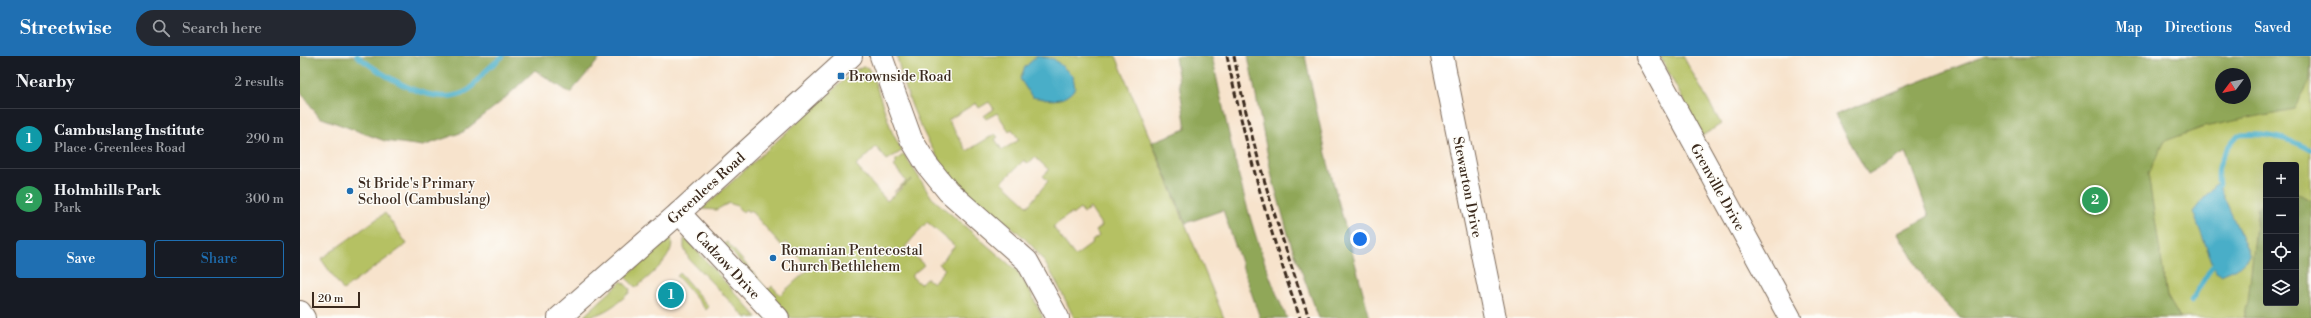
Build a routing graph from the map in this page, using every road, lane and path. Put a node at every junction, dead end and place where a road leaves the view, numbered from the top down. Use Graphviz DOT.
graph roads {
  1 [pos="851,56"];
  2 [pos="881,56"];
  3 [pos="1442,56"];
  4 [pos="1647,56"];
  5 [pos="679,213"];
  6 [pos="300,312"];
  7 [pos="562,317"];
  8 [pos="304,318"];
  9 [pos="778,318"];
  10 [pos="1058,318"];
  11 [pos="1495,318"];
  12 [pos="1790,318"];
  1 -- 5 [label="street, Greenlees Road"];
  2 -- 10 [label="street"];
  3 -- 11 [label="street, Stewarton Drive"];
  4 -- 12 [label="street, Grenville Drive"];
  5 -- 7 [label="street, Greenlees Road"];
  5 -- 9 [label="street, Cadzow Drive"];
  6 -- 8 [label="street"];
}
